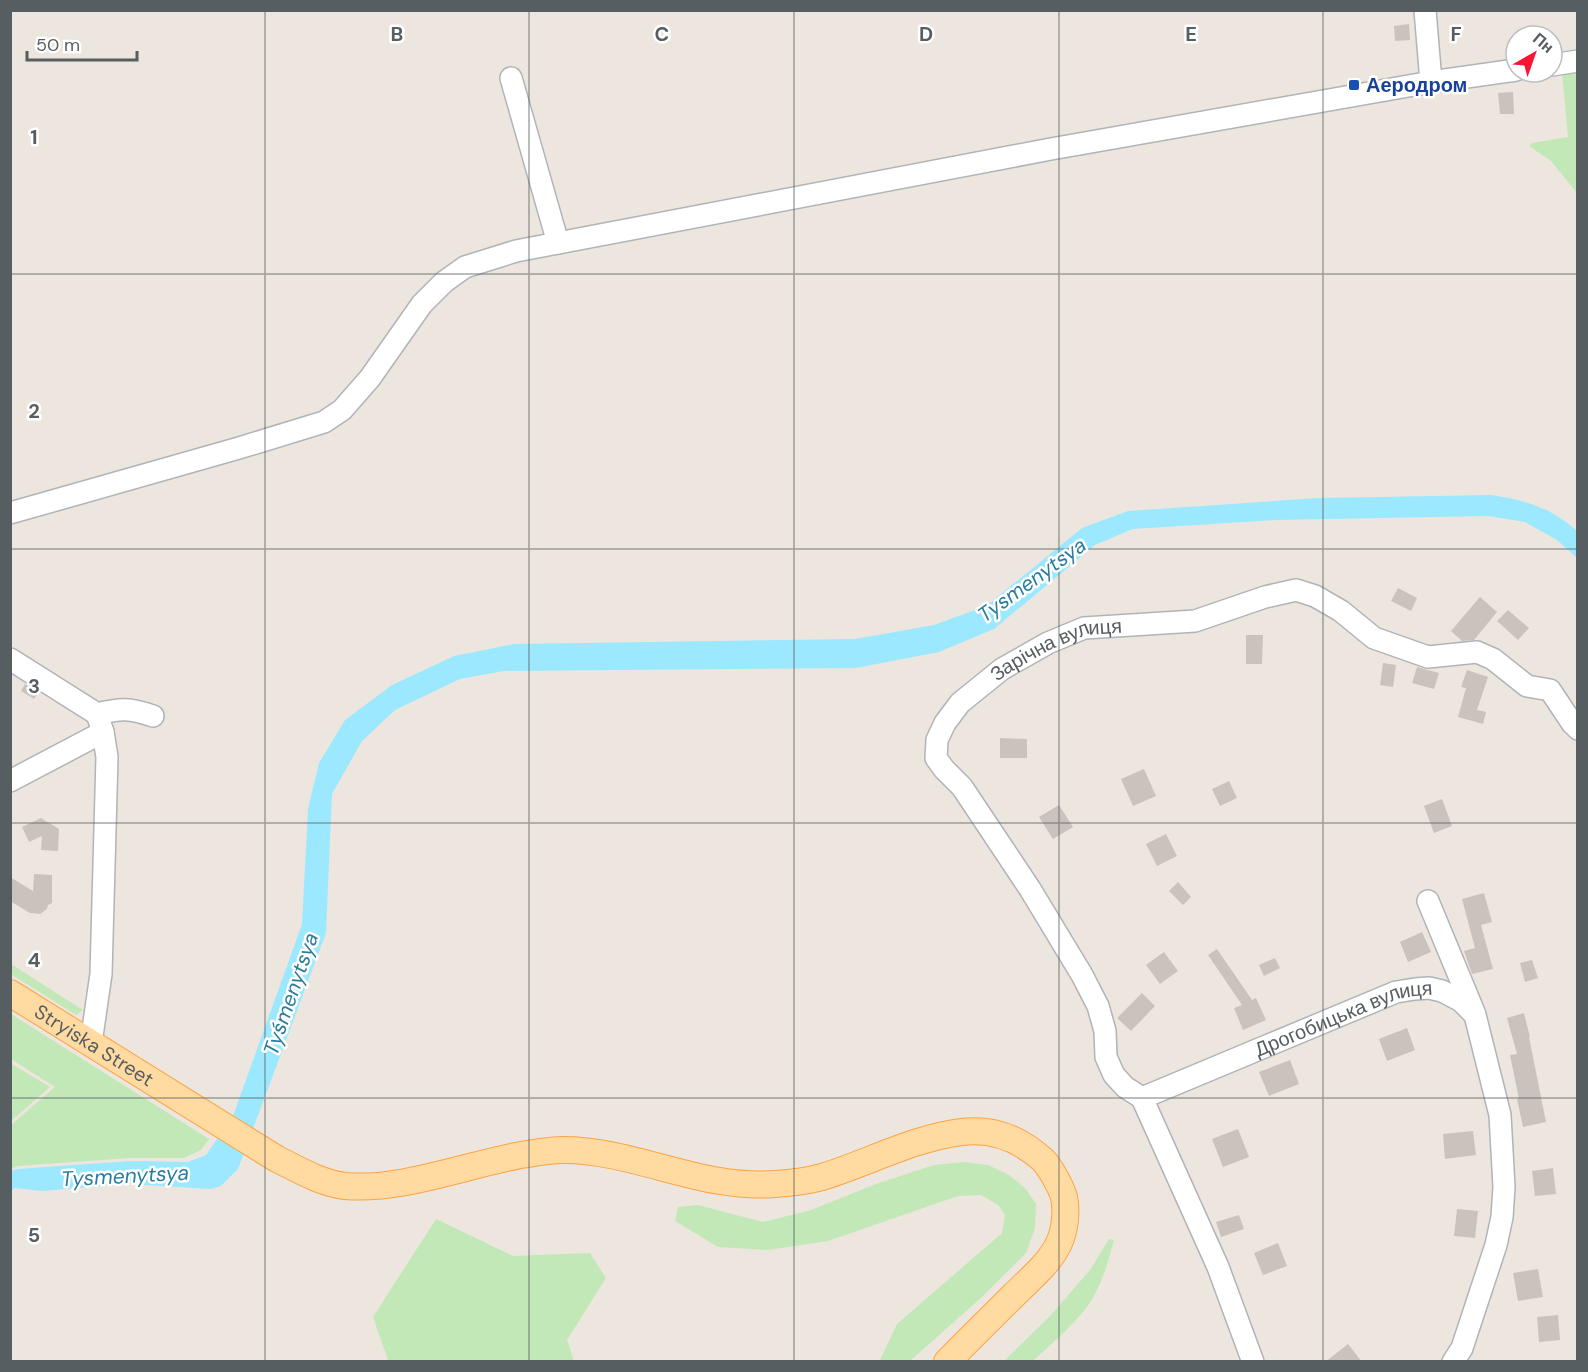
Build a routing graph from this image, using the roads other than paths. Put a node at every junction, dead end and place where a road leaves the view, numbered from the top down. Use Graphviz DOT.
graph roads {
  1 [pos="1425,10"];
  2 [pos="1504,72"];
  3 [pos="511,78"];
  4 [pos="1431,82"];
  5 [pos="558,243"];
  6 [pos="10,513"];
  7 [pos="10,659"];
  8 [pos="153,716"];
  9 [pos="100,723"];
  10 [pos="1578,729"];
  11 [pos="10,781"];
  12 [pos="1428,902"];
  13 [pos="10,993"];
  14 [pos="1475,1015"];
  15 [pos="91,1043"];
  16 [pos="1142,1098"];
  17 [pos="947,1362"];
  18 [pos="1253,1362"];
  19 [pos="1453,1362"];
  1 -- 4 [label="street"];
  2 -- 4 [label="street"];
  3 -- 5 [label="street"];
  4 -- 5 [label="street"];
  5 -- 6 [label="street"];
  7 -- 9 [label="street"];
  8 -- 9 [label="street"];
  9 -- 11 [label="street"];
  9 -- 15 [label="street"];
  10 -- 16 [label="street, Зарічна вулиця"];
  12 -- 14 [label="street"];
  13 -- 15 [label="main road, Stryiska Street"];
  14 -- 16 [label="street, Дрогобицька вулиця"];
  14 -- 19 [label="street"];
  15 -- 17 [label="main road, Stryiska Street"];
  16 -- 18 [label="street"];
}
